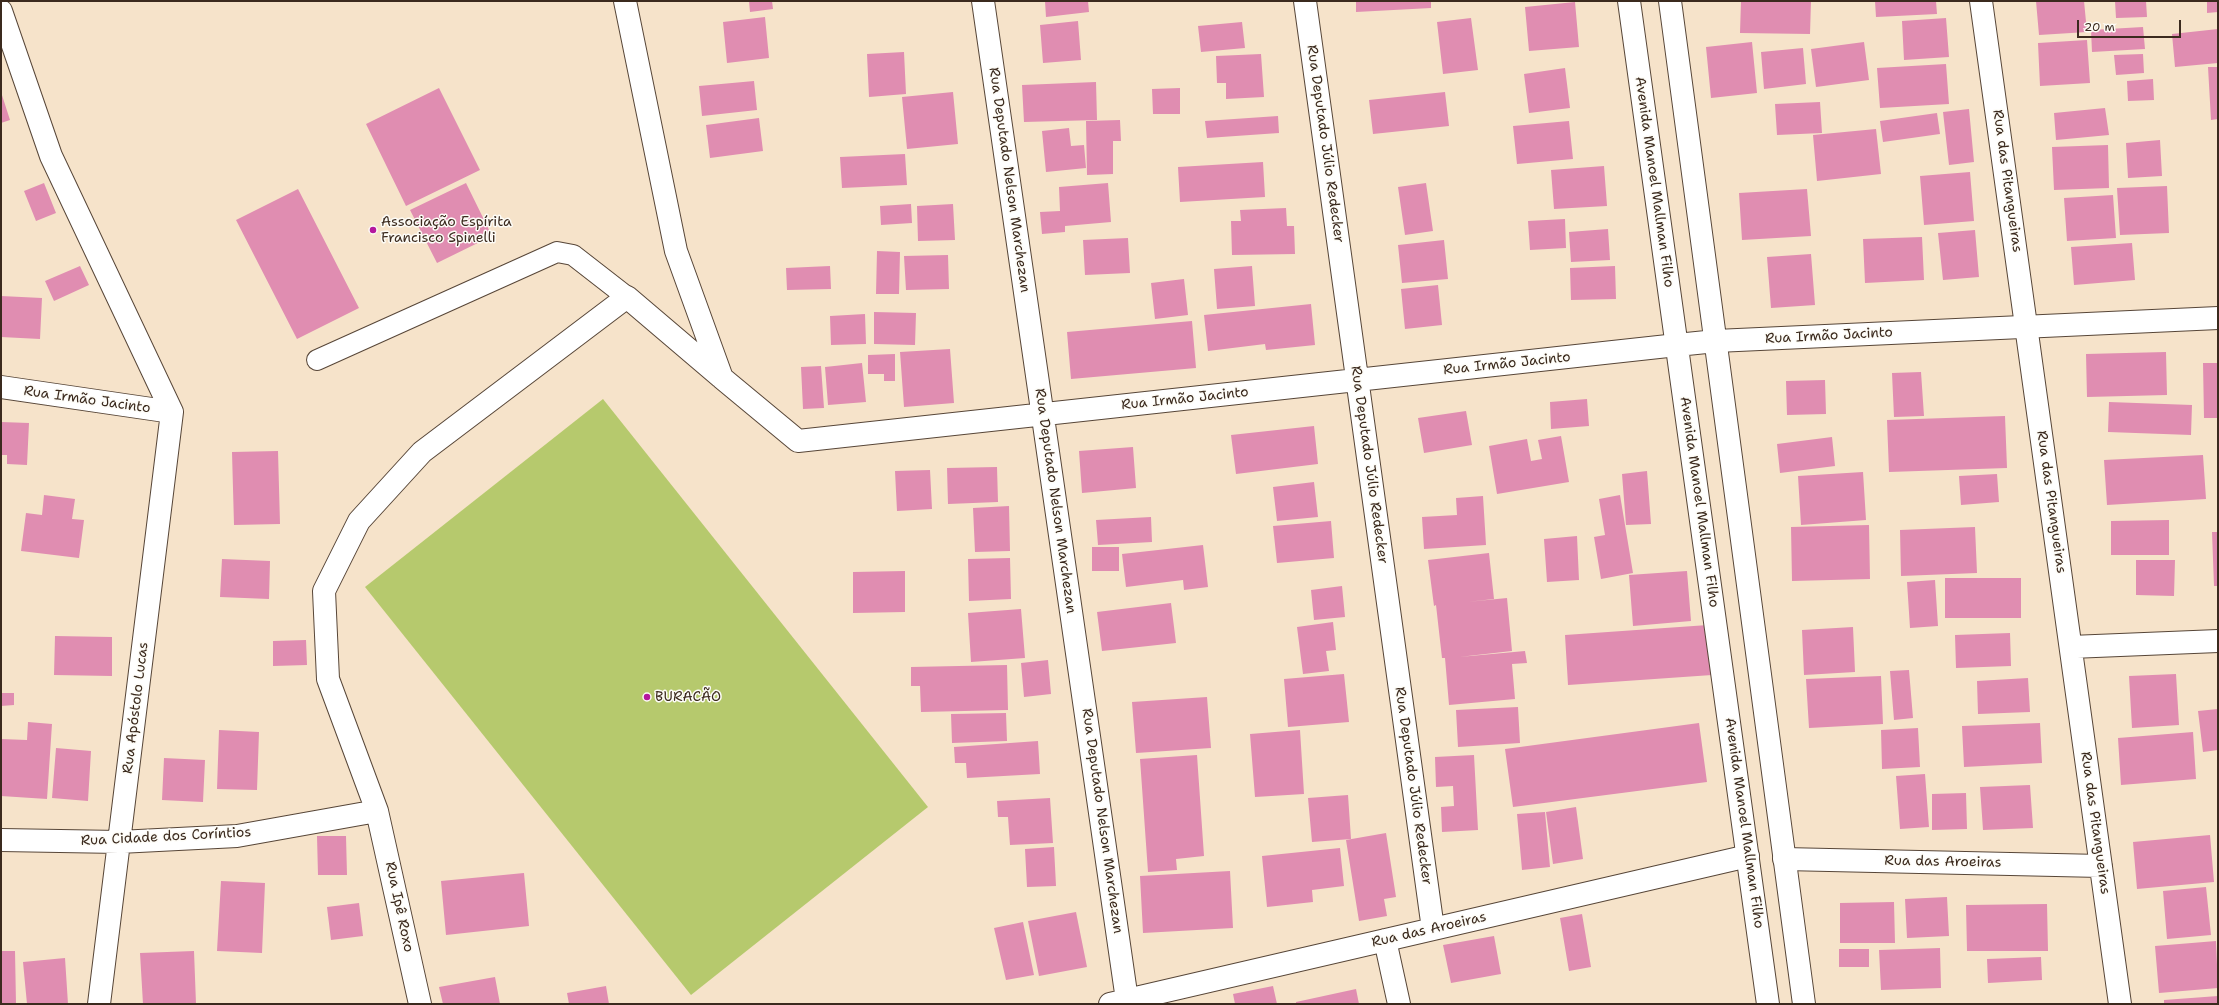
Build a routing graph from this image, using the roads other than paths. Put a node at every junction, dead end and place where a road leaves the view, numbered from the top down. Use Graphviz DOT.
graph roads {
  1 [pos="625,1"];
  2 [pos="983,1"];
  3 [pos="1305,1"];
  4 [pos="1629,1"];
  5 [pos="1670,1"];
  6 [pos="1981,1"];
  7 [pos="1,11"];
  8 [pos="627,297"];
  9 [pos="2218,318"];
  10 [pos="2027,326"];
  11 [pos="1716,341"];
  12 [pos="1677,345"];
  13 [pos="317,360"];
  14 [pos="722,378"];
  15 [pos="1357,380"];
  16 [pos="1,387"];
  17 [pos="172,412"];
  18 [pos="1043,414"];
  19 [pos="2218,641"];
  20 [pos="2071,647"];
  21 [pos="377,811"];
  22 [pos="1,840"];
  23 [pos="119,842"];
  24 [pos="1748,856"];
  25 [pos="1784,859"];
  26 [pos="2101,866"];
  27 [pos="1433,929"];
  28 [pos="1385,940"];
  29 [pos="1119,1002"];
  30 [pos="99,1004"];
  31 [pos="420,1004"];
  32 [pos="1399,1004"];
  33 [pos="1768,1004"];
  34 [pos="1804,1004"];
  35 [pos="2120,1004"];
  1 -- 14 [label="street"];
  2 -- 18 [label="street, Rua Deputado Nelson Marchezan"];
  3 -- 15 [label="street, Rua Deputado Júlio Redecker"];
  4 -- 12 [label="street, Avenida Manoel Mallman Filho"];
  5 -- 11 [label="street"];
  6 -- 10 [label="street, Rua das Pitangueiras"];
  7 -- 17 [label="street"];
  8 -- 13 [label="lane"];
  8 -- 14 [label="street"];
  8 -- 21 [label="street, Rua Ipê Roxo"];
  9 -- 10 [label="street, Rua Irmão Jacinto"];
  10 -- 11 [label="street, Rua Irmão Jacinto"];
  10 -- 20 [label="street, Rua das Pitangueiras"];
  11 -- 12 [label="street, Rua Irmão Jacinto"];
  11 -- 25 [label="street"];
  12 -- 15 [label="street, Rua Irmão Jacinto"];
  12 -- 24 [label="street, Avenida Manoel Mallman Filho"];
  14 -- 18 [label="street, Rua Irmão Jacinto"];
  15 -- 18 [label="street, Rua Irmão Jacinto"];
  15 -- 27 [label="street, Rua Deputado Júlio Redecker"];
  16 -- 17 [label="street, Rua Irmão Jacinto"];
  17 -- 23 [label="street, Rua Apóstolo Lucas"];
  18 -- 29 [label="street, Rua Deputado Nelson Marchezan"];
  19 -- 20 [label="street"];
  20 -- 26 [label="street, Rua das Pitangueiras"];
  21 -- 23 [label="street, Rua Cidade dos Coríntios"];
  21 -- 31 [label="street, Rua Ipê Roxo"];
  22 -- 23 [label="street, Rua Cidade dos Coríntios"];
  23 -- 30 [label="street, Rua Apóstolo Lucas"];
  24 -- 27 [label="street, Rua das Aroeiras"];
  24 -- 33 [label="street, Avenida Manoel Mallman Filho"];
  25 -- 26 [label="street, Rua das Aroeiras"];
  25 -- 34 [label="street"];
  26 -- 35 [label="street, Rua das Pitangueiras"];
  27 -- 28 [label="street, Rua das Aroeiras"];
  28 -- 29 [label="street, Rua das Aroeiras"];
  28 -- 32 [label="street"];
}
